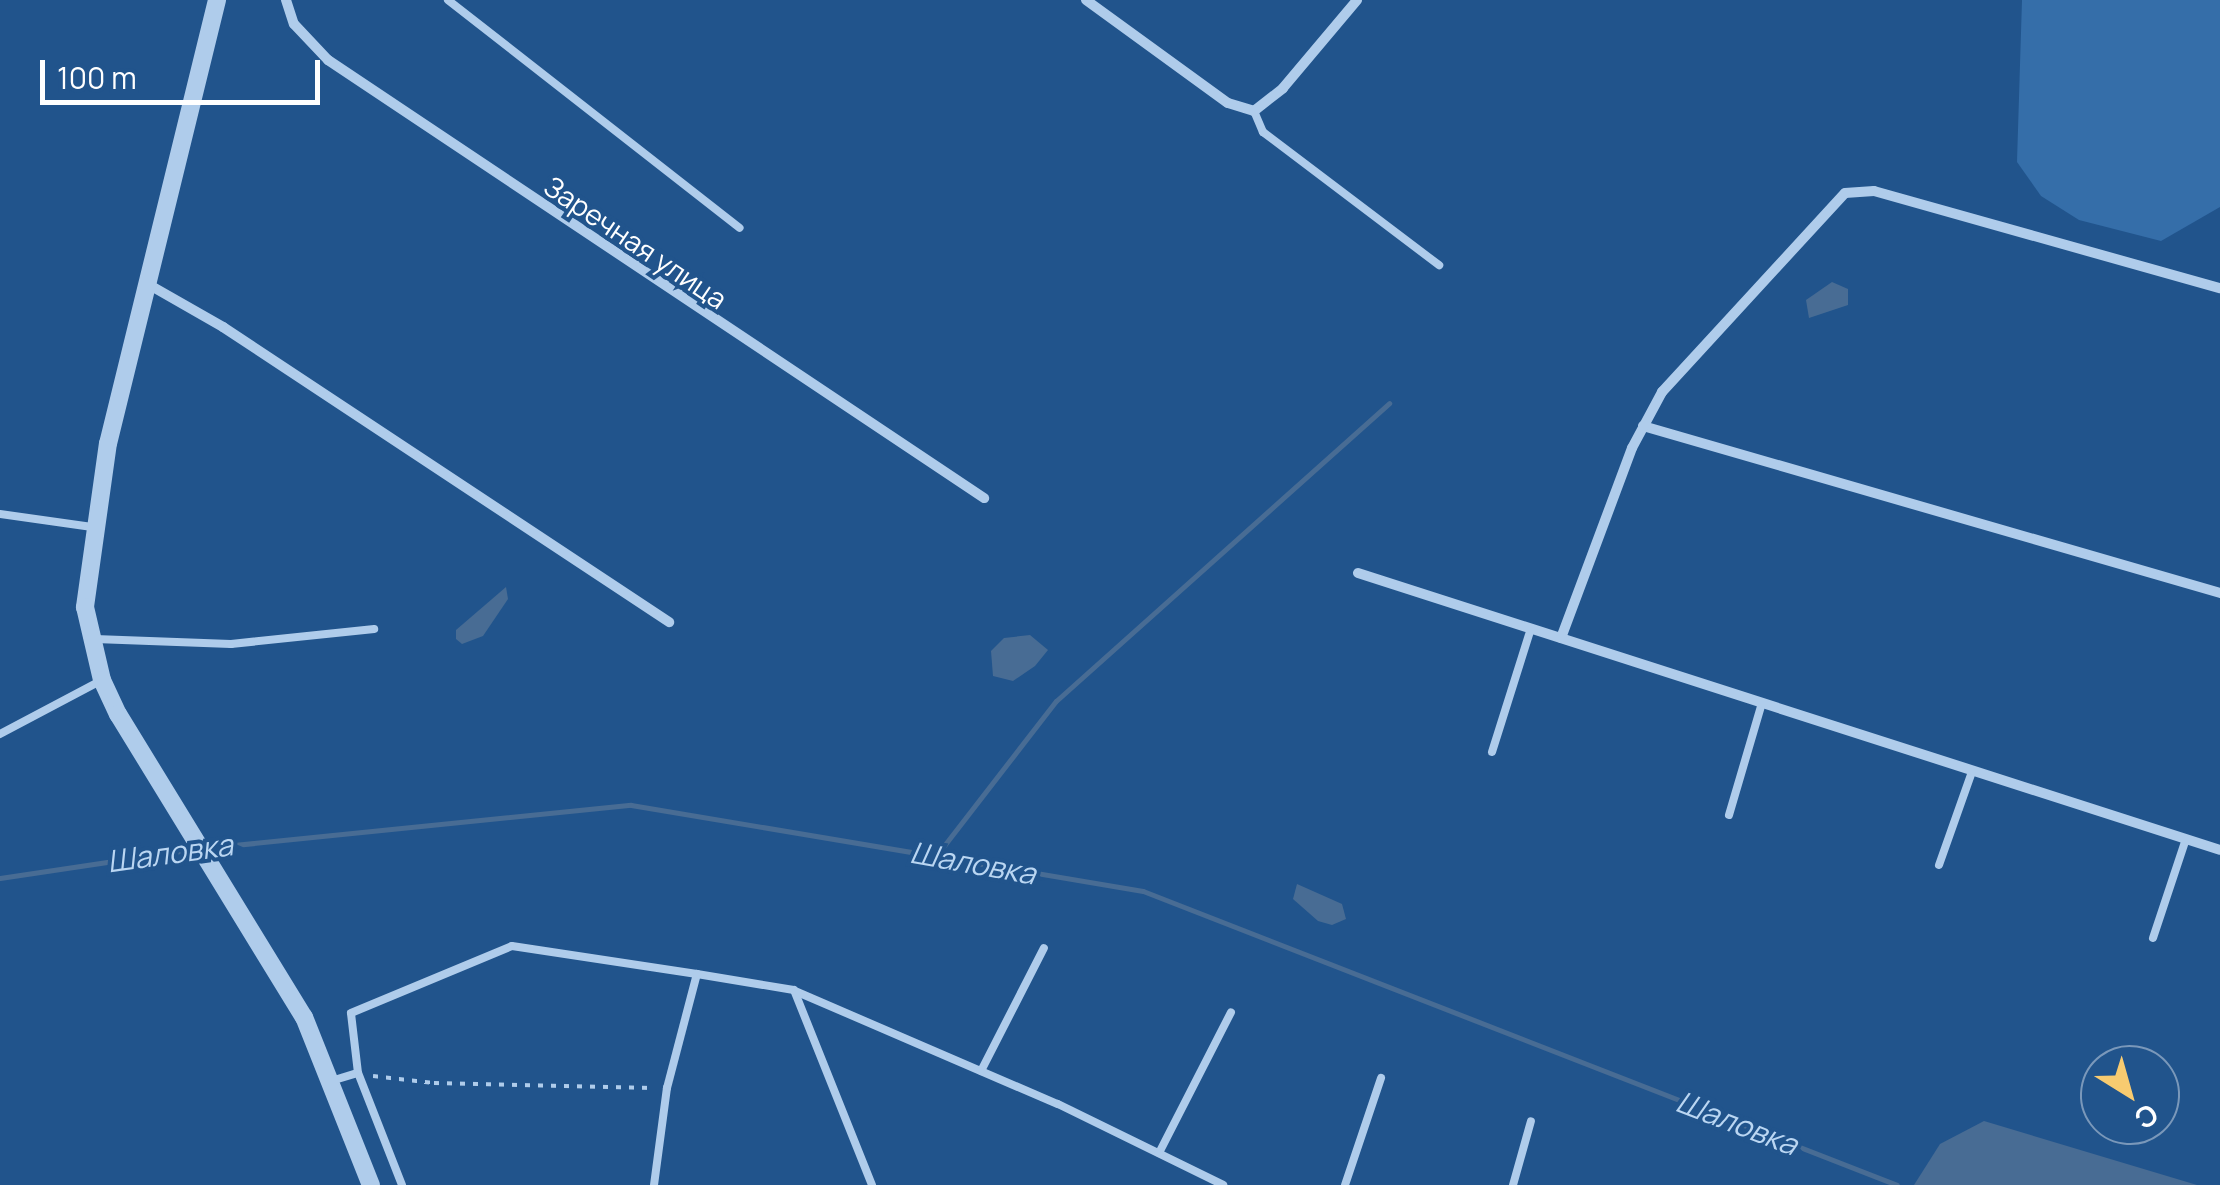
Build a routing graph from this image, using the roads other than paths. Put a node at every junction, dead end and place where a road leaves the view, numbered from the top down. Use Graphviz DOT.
graph roads {
  1 [pos="218,0"];
  2 [pos="286,0"];
  3 [pos="448,0"];
  4 [pos="1086,0"];
  5 [pos="1356,0"];
  6 [pos="1254,111"];
  7 [pos="740,228"];
  8 [pos="1439,265"];
  9 [pos="146,283"];
  10 [pos="2220,288"];
  11 [pos="1643,426"];
  12 [pos="984,498"];
  13 [pos="0,514"];
  14 [pos="92,527"];
  15 [pos="1358,572"];
  16 [pos="2220,593"];
  17 [pos="669,622"];
  18 [pos="1531,628"];
  19 [pos="374,629"];
  20 [pos="1561,638"];
  21 [pos="91,640"];
  22 [pos="102,680"];
  23 [pos="1761,706"];
  24 [pos="0,734"];
  25 [pos="1492,752"];
  26 [pos="1972,772"];
  27 [pos="1729,815"];
  28 [pos="2186,839"];
  29 [pos="2220,850"];
  30 [pos="1939,866"];
  31 [pos="2152,938"];
  32 [pos="1044,948"];
  33 [pos="696,974"];
  34 [pos="794,990"];
  35 [pos="1231,1012"];
  36 [pos="981,1070"];
  37 [pos="358,1073"];
  38 [pos="1381,1078"];
  39 [pos="331,1080"];
  40 [pos="1530,1122"];
  41 [pos="1159,1154"];
  42 [pos="371,1185"];
  43 [pos="402,1185"];
  44 [pos="654,1185"];
  45 [pos="872,1185"];
  46 [pos="1224,1185"];
  47 [pos="1344,1185"];
  48 [pos="1513,1185"];
  1 -- 9 [label="street"];
  2 -- 12 [label="street, Заречная улица"];
  3 -- 7 [label="lane"];
  4 -- 6 [label="street"];
  5 -- 6 [label="street"];
  6 -- 8 [label="lane"];
  9 -- 14 [label="street"];
  9 -- 17 [label="street"];
  10 -- 11 [label="street"];
  11 -- 16 [label="street"];
  11 -- 20 [label="street"];
  13 -- 14 [label="lane"];
  14 -- 21 [label="street"];
  15 -- 18 [label="street"];
  18 -- 20 [label="street"];
  18 -- 25 [label="lane"];
  19 -- 21 [label="lane"];
  20 -- 23 [label="street"];
  21 -- 22 [label="street"];
  22 -- 24 [label="lane"];
  22 -- 39 [label="street"];
  23 -- 26 [label="street"];
  23 -- 27 [label="lane"];
  26 -- 28 [label="street"];
  26 -- 30 [label="lane"];
  28 -- 29 [label="street"];
  28 -- 31 [label="lane"];
  32 -- 36 [label="lane"];
  33 -- 34 [label="lane"];
  33 -- 37 [label="lane"];
  33 -- 44 [label="lane"];
  34 -- 36 [label="lane"];
  34 -- 45 [label="lane"];
  35 -- 41 [label="lane"];
  36 -- 41 [label="lane"];
  37 -- 39 [label="lane"];
  37 -- 43 [label="lane"];
  38 -- 47 [label="lane"];
  39 -- 42 [label="street"];
  40 -- 48 [label="lane"];
  41 -- 46 [label="lane"];
}
